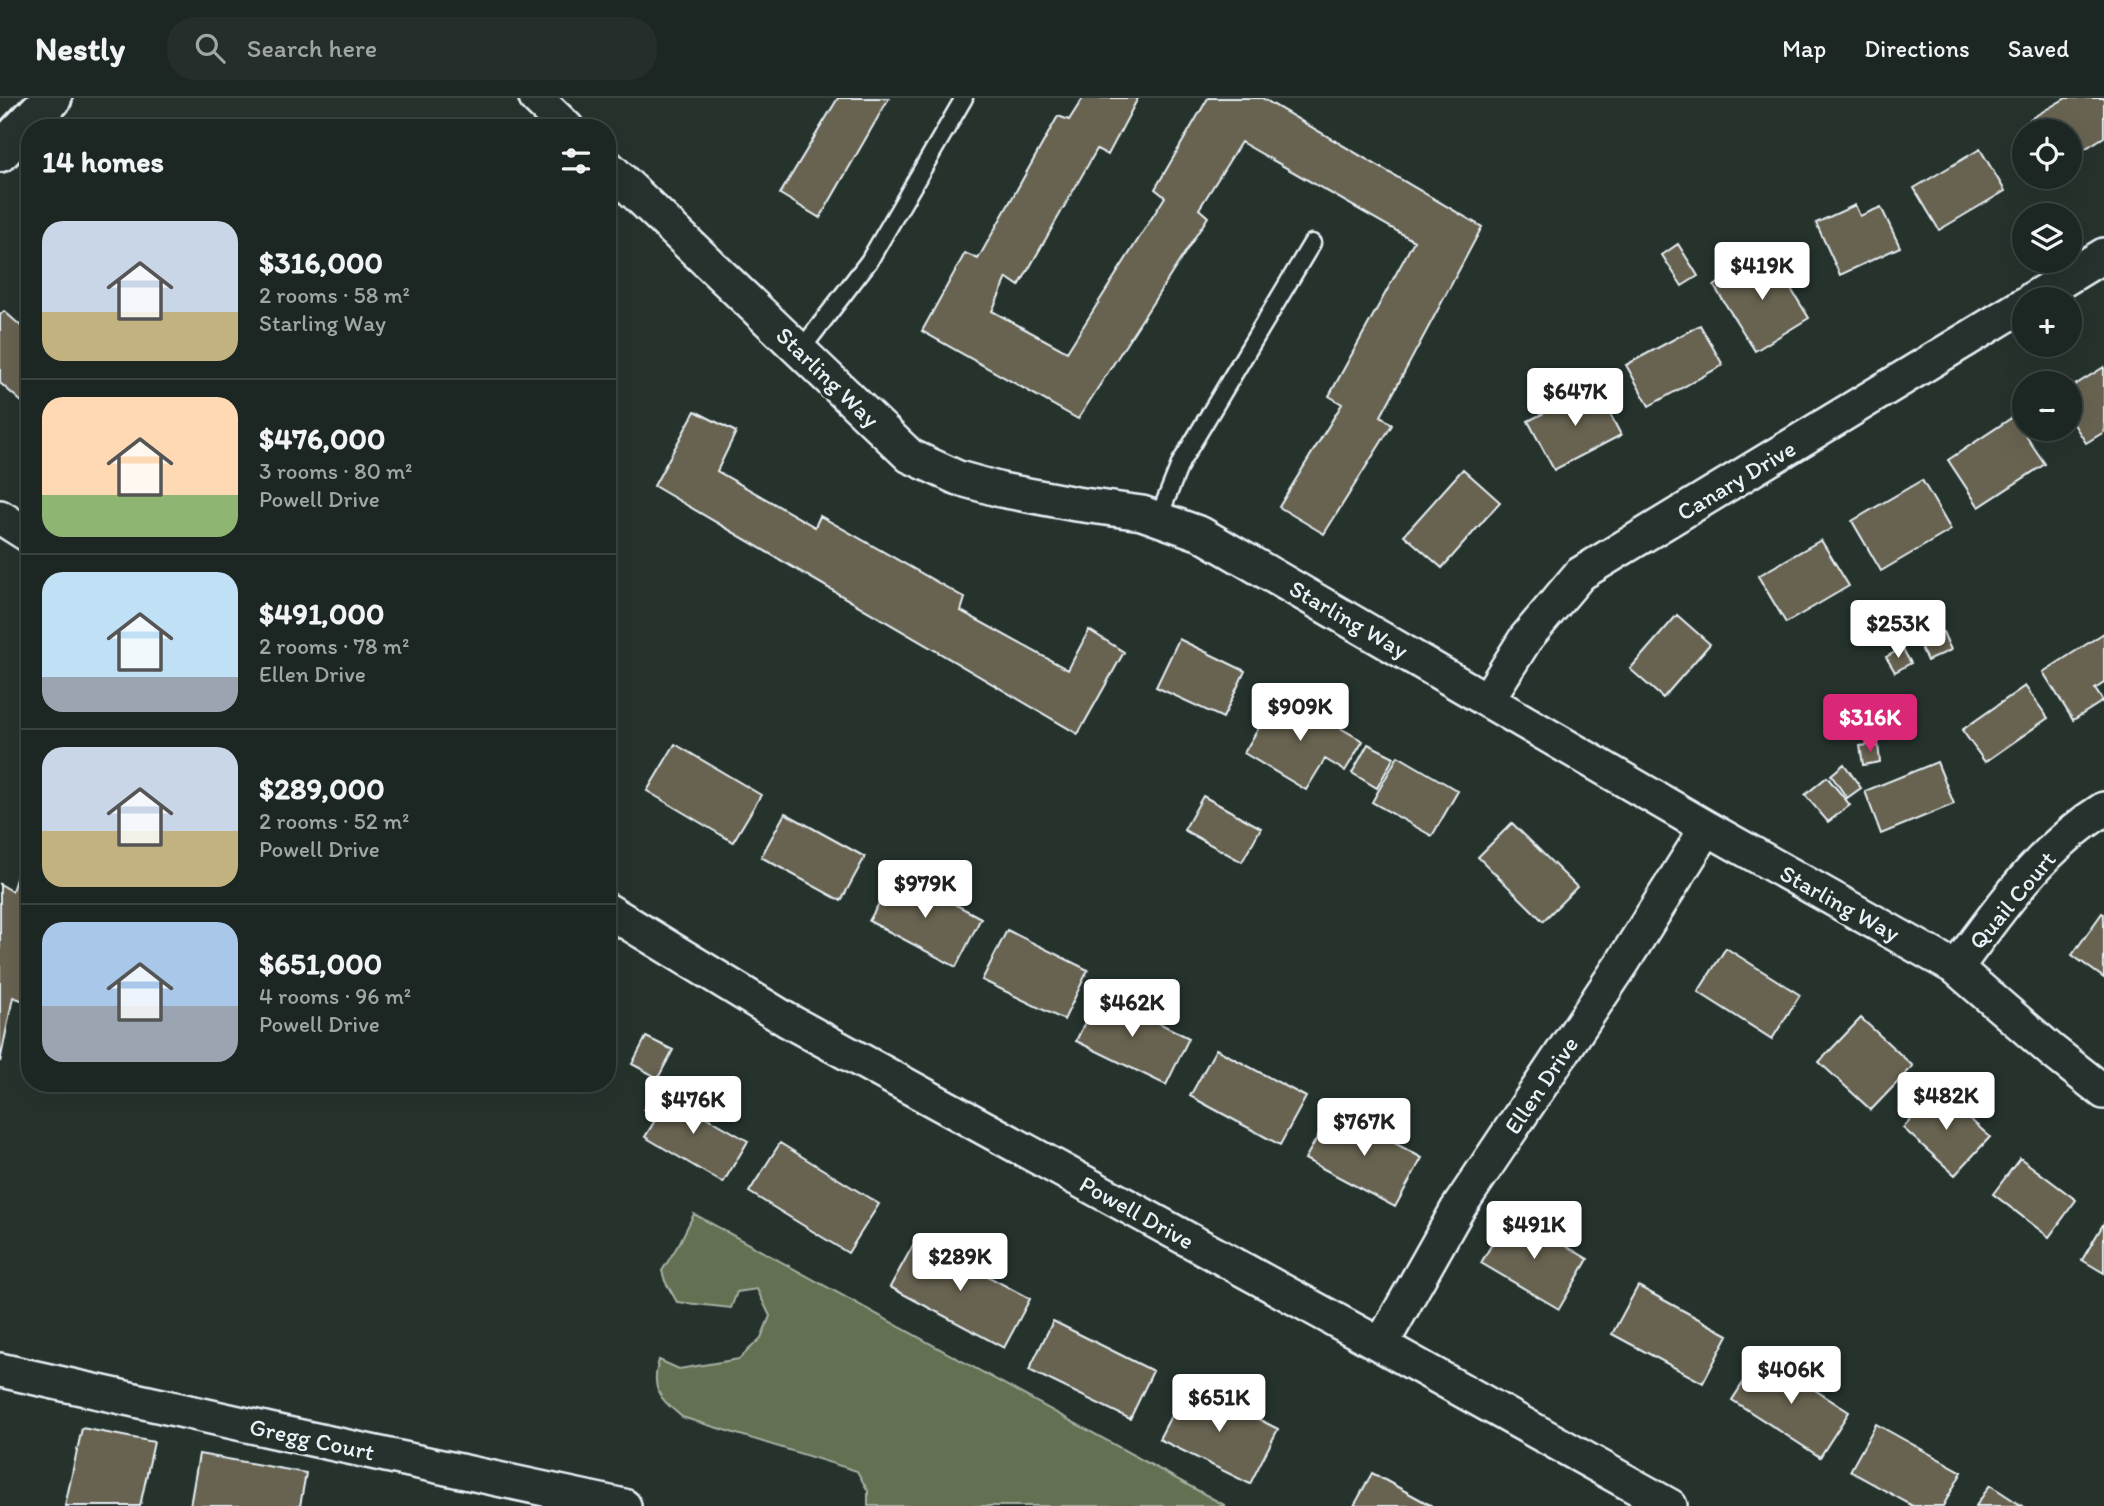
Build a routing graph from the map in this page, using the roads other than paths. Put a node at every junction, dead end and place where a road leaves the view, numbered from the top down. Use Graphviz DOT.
graph roads {
  1 [pos="52,98"];
  2 [pos="536,98"];
  3 [pos="964,98"];
  4 [pos="32,119"];
  5 [pos="558,119"];
  6 [pos="21,130"];
  7 [pos="0,152"];
  8 [pos="616,175"];
  9 [pos="1312,243"];
  10 [pos="2104,255"];
  11 [pos="2052,287"];
  12 [pos="2012,312"];
  13 [pos="800,351"];
  14 [pos="0,517"];
  15 [pos="1158,519"];
  16 [pos="21,530"];
  17 [pos="1487,700"];
  18 [pos="2104,809"];
  19 [pos="1707,828"];
  20 [pos="616,916"];
  21 [pos="1956,968"];
  22 [pos="2104,1093"];
  23 [pos="1381,1345"];
  24 [pos="0,1370"];
  25 [pos="624,1506"];
  26 [pos="1670,1506"];
  1 -- 4 [label="main road"];
  2 -- 5 [label="street"];
  3 -- 13 [label="lane"];
  6 -- 7 [label="main road"];
  8 -- 13 [label="street, Starling Way"];
  9 -- 15 [label="lane"];
  10 -- 11 [label="street"];
  12 -- 17 [label="street, Canary Drive"];
  13 -- 15 [label="street, Starling Way"];
  14 -- 16 [label="street"];
  15 -- 17 [label="street, Starling Way"];
  17 -- 19 [label="street, Starling Way"];
  18 -- 21 [label="street, Quail Court"];
  19 -- 21 [label="street, Starling Way"];
  19 -- 23 [label="street, Ellen Drive"];
  20 -- 23 [label="street, Powell Drive"];
  21 -- 22 [label="street, Starling Way"];
  23 -- 26 [label="street, Powell Drive"];
  24 -- 25 [label="street, Gregg Court"];
}
